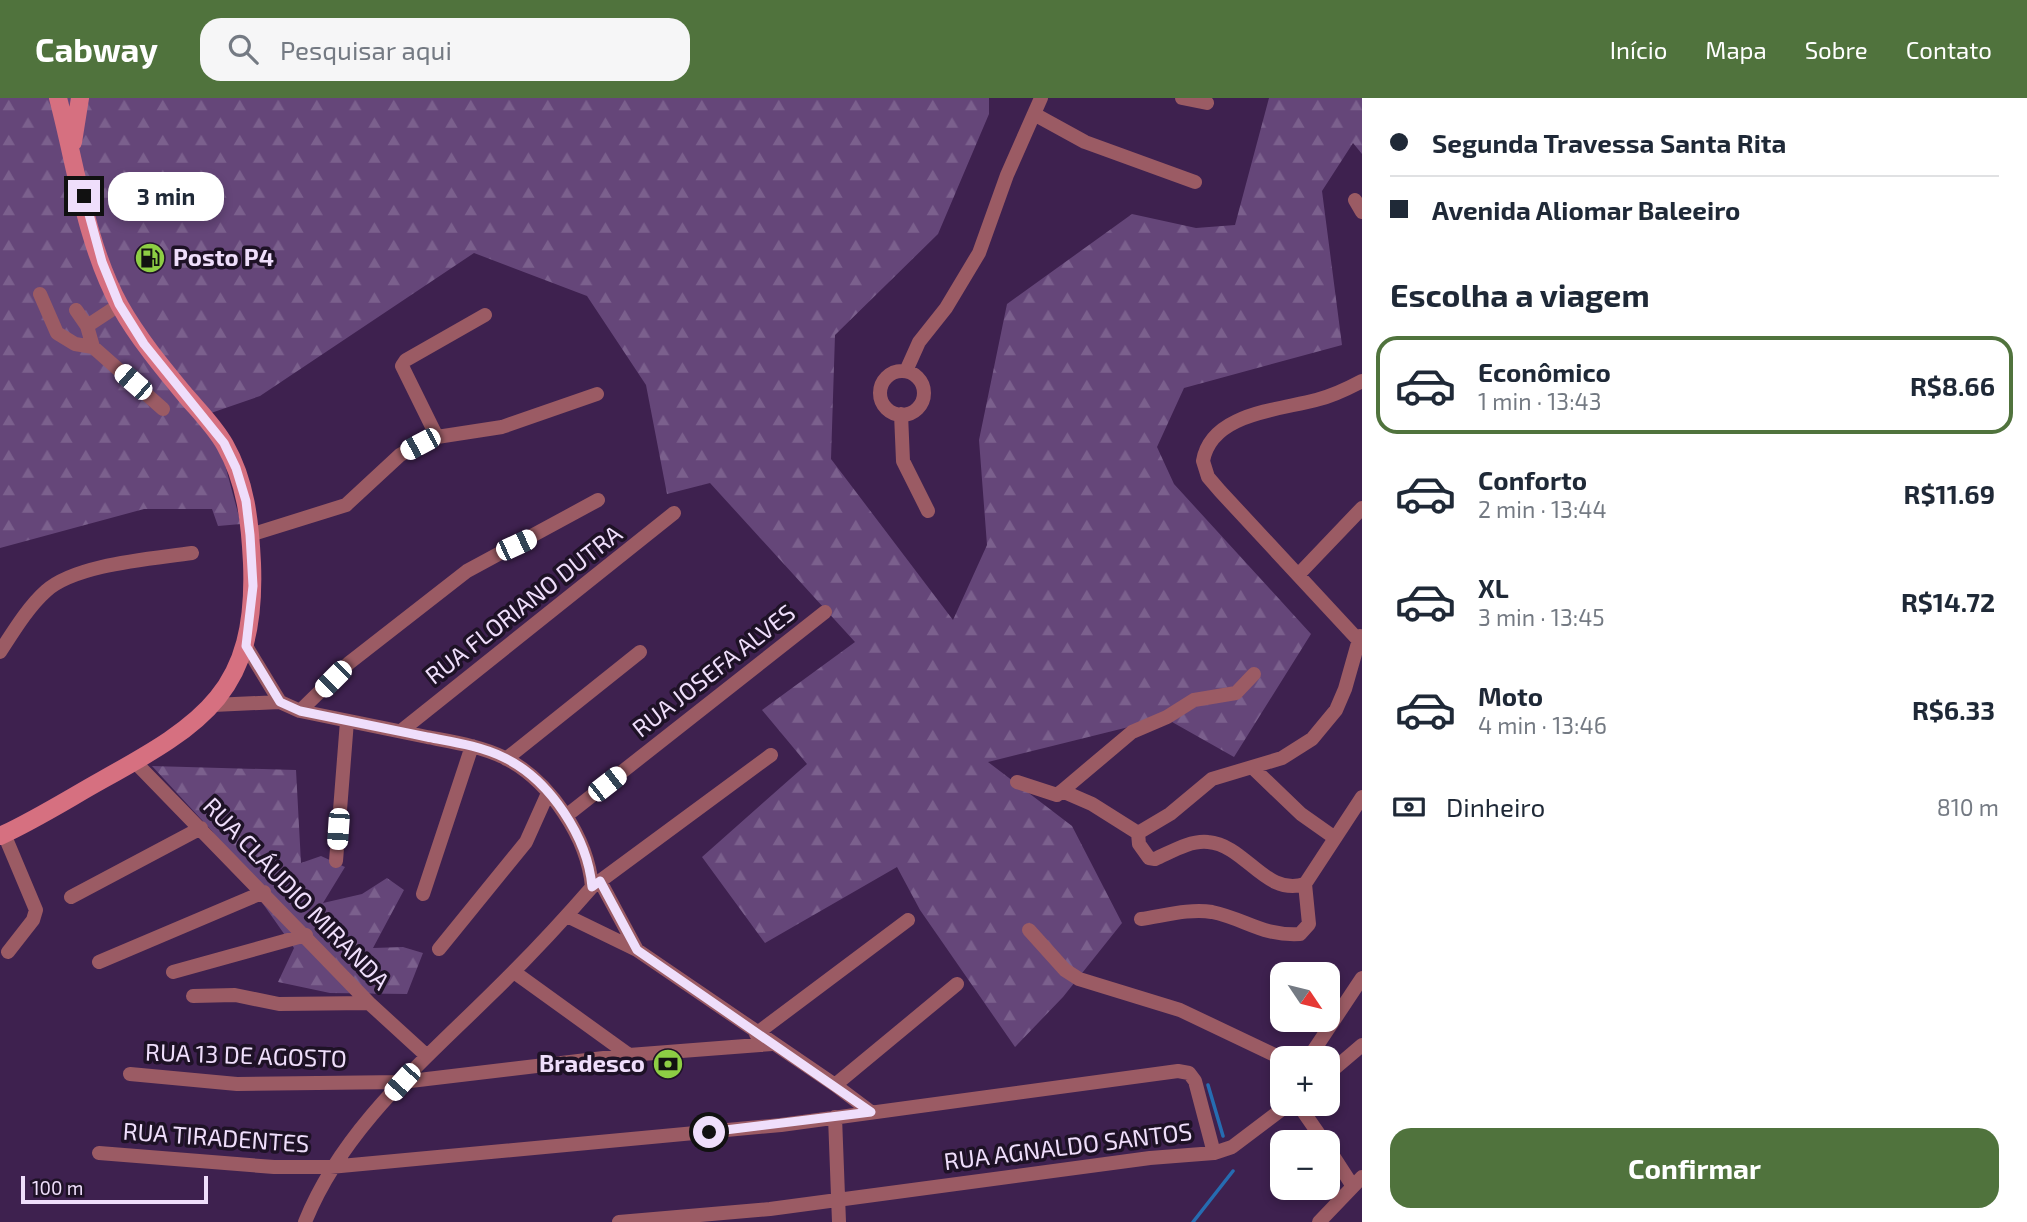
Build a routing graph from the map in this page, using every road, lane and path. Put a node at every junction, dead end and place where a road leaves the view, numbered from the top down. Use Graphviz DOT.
graph roads {
  1 [pos="58,98"];
  2 [pos="80,98"];
  3 [pos="1041,98"];
  4 [pos="1182,98"];
  5 [pos="1207,103"];
  6 [pos="1034,114"];
  7 [pos="72,149"];
  8 [pos="1195,182"];
  9 [pos="40,295"];
  10 [pos="119,304"];
  11 [pos="76,310"];
  12 [pos="485,315"];
  13 [pos="87,326"];
  14 [pos="93,347"];
  15 [pos="906,371"];
  16 [pos="1362,381"];
  17 [pos="597,394"];
  18 [pos="163,409"];
  19 [pos="901,414"];
  20 [pos="438,437"];
  21 [pos="598,500"];
  22 [pos="1362,508"];
  23 [pos="928,510"];
  24 [pos="674,513"];
  25 [pos="250,535"];
  26 [pos="192,552"];
  27 [pos="1299,574"];
  28 [pos="825,612"];
  29 [pos="1360,639"];
  30 [pos="246,646"];
  31 [pos="0,652"];
  32 [pos="640,652"];
  33 [pos="1254,674"];
  34 [pos="280,702"];
  35 [pos="212,705"];
  36 [pos="300,711"];
  37 [pos="347,721"];
  38 [pos="401,731"];
  39 [pos="472,746"];
  40 [pos="771,755"];
  41 [pos="506,759"];
  42 [pos="135,762"];
  43 [pos="1254,768"];
  44 [pos="1017,782"];
  45 [pos="1062,791"];
  46 [pos="548,793"];
  47 [pos="1362,797"];
  48 [pos="566,816"];
  49 [pos="201,828"];
  50 [pos="1138,832"];
  51 [pos="2,835"];
  52 [pos="1335,838"];
  53 [pos="336,861"];
  54 [pos="596,884"];
  55 [pos="1305,884"];
  56 [pos="264,892"];
  57 [pos="423,894"];
  58 [pos="71,897"];
  59 [pos="567,916"];
  60 [pos="1141,919"];
  61 [pos="908,920"];
  62 [pos="1029,930"];
  63 [pos="306,935"];
  64 [pos="439,949"];
  65 [pos="637,950"];
  66 [pos="8,952"];
  67 [pos="99,962"];
  68 [pos="173,972"];
  69 [pos="514,972"];
  70 [pos="1362,978"];
  71 [pos="957,984"];
  72 [pos="193,996"];
  73 [pos="369,1003"];
  74 [pos="756,1034"];
  75 [pos="772,1044"];
  76 [pos="1362,1045"];
  77 [pos="1317,1046"];
  78 [pos="1270,1053"];
  79 [pos="629,1055"];
  80 [pos="427,1056"];
  81 [pos="1340,1064"];
  82 [pos="130,1074"];
  83 [pos="402,1082"];
  84 [pos="835,1085"];
  85 [pos="871,1112"];
  86 [pos="835,1116"];
  87 [pos="1273,1116"];
  88 [pos="99,1153"];
  89 [pos="1214,1153"];
  90 [pos="1340,1162"];
  91 [pos="331,1167"];
  92 [pos="1357,1181"];
  93 [pos="839,1201"];
  94 [pos="305,1222"];
  95 [pos="619,1222"];
  96 [pos="839,1222"];
  97 [pos="1319,1222"];
  1 -- 7 [label="main road"];
  2 -- 7 [label="main road"];
  3 -- 6 [label="street"];
  4 -- 5 [label="street"];
  6 -- 8 [label="street"];
  6 -- 15 [label="street"];
  7 -- 10 [label="main road"];
  9 -- 14 [label="street"];
  10 -- 13 [label="street"];
  10 -- 25 [label="main road"];
  11 -- 13 [label="street"];
  12 -- 20 [label="street"];
  13 -- 14 [label="street"];
  14 -- 18 [label="street"];
  15 -- 19 [label="street"];
  15 -- 19 [label="street"];
  16 -- 27 [label="street"];
  17 -- 20 [label="street"];
  19 -- 23 [label="street"];
  20 -- 25 [label="street"];
  21 -- 36 [label="street"];
  22 -- 27 [label="street"];
  24 -- 38 [label="street, RUA FLORIANO DUTRA"];
  25 -- 30 [label="main road"];
  26 -- 31 [label="street"];
  27 -- 29 [label="street"];
  28 -- 48 [label="street, RUA JOSEFA ALVES"];
  29 -- 43 [label="street"];
  30 -- 34 [label="street"];
  30 -- 35 [label="main road"];
  32 -- 41 [label="street"];
  33 -- 45 [label="street"];
  34 -- 35 [label="street"];
  34 -- 36 [label="street"];
  35 -- 42 [label="main road"];
  36 -- 37 [label="street"];
  37 -- 38 [label="street"];
  37 -- 53 [label="street"];
  38 -- 39 [label="street"];
  39 -- 41 [label="street"];
  39 -- 57 [label="street"];
  40 -- 54 [label="street"];
  41 -- 46 [label="street"];
  42 -- 49 [label="street, RUA CLÁUDIO MIRANDA"];
  42 -- 51 [label="main road"];
  43 -- 50 [label="street"];
  43 -- 52 [label="street"];
  44 -- 45 [label="street"];
  45 -- 50 [label="street"];
  46 -- 48 [label="street"];
  46 -- 64 [label="street"];
  47 -- 52 [label="street"];
  48 -- 54 [label="street"];
  49 -- 56 [label="street, RUA CLÁUDIO MIRANDA"];
  49 -- 58 [label="street"];
  50 -- 55 [label="street"];
  51 -- 66 [label="street"];
  52 -- 55 [label="street"];
  54 -- 59 [label="street"];
  54 -- 65 [label="street"];
  55 -- 60 [label="street"];
  56 -- 63 [label="street, RUA CLÁUDIO MIRANDA"];
  56 -- 67 [label="street"];
  59 -- 65 [label="street"];
  59 -- 69 [label="street"];
  61 -- 74 [label="street"];
  62 -- 78 [label="street"];
  63 -- 68 [label="street"];
  63 -- 73 [label="street, RUA CLÁUDIO MIRANDA"];
  65 -- 74 [label="street"];
  69 -- 79 [label="street"];
  69 -- 80 [label="street"];
  70 -- 77 [label="street"];
  71 -- 84 [label="street"];
  72 -- 73 [label="street"];
  73 -- 80 [label="street, RUA CLÁUDIO MIRANDA"];
  74 -- 75 [label="street"];
  75 -- 79 [label="street, RUA 13 DE AGOSTO"];
  75 -- 84 [label="street"];
  76 -- 81 [label="street"];
  79 -- 83 [label="street, RUA 13 DE AGOSTO"];
  80 -- 83 [label="street"];
  82 -- 83 [label="street, RUA 13 DE AGOSTO"];
  83 -- 91 [label="street"];
  84 -- 85 [label="street"];
  85 -- 86 [label="street, RUA TIRADENTES"];
  85 -- 89 [label="street, RUA TIRADENTES"];
  86 -- 91 [label="street, RUA TIRADENTES"];
  86 -- 93 [label="street"];
  87 -- 89 [label="street, RUA AGNALDO SANTOS"];
  88 -- 91 [label="street, RUA TIRADENTES"];
  89 -- 93 [label="street, RUA AGNALDO SANTOS"];
  90 -- 92 [label="street"];
  91 -- 94 [label="street"];
  92 -- 97 [label="street"];
  93 -- 95 [label="street, RUA AGNALDO SANTOS"];
  93 -- 96 [label="street"];
}
